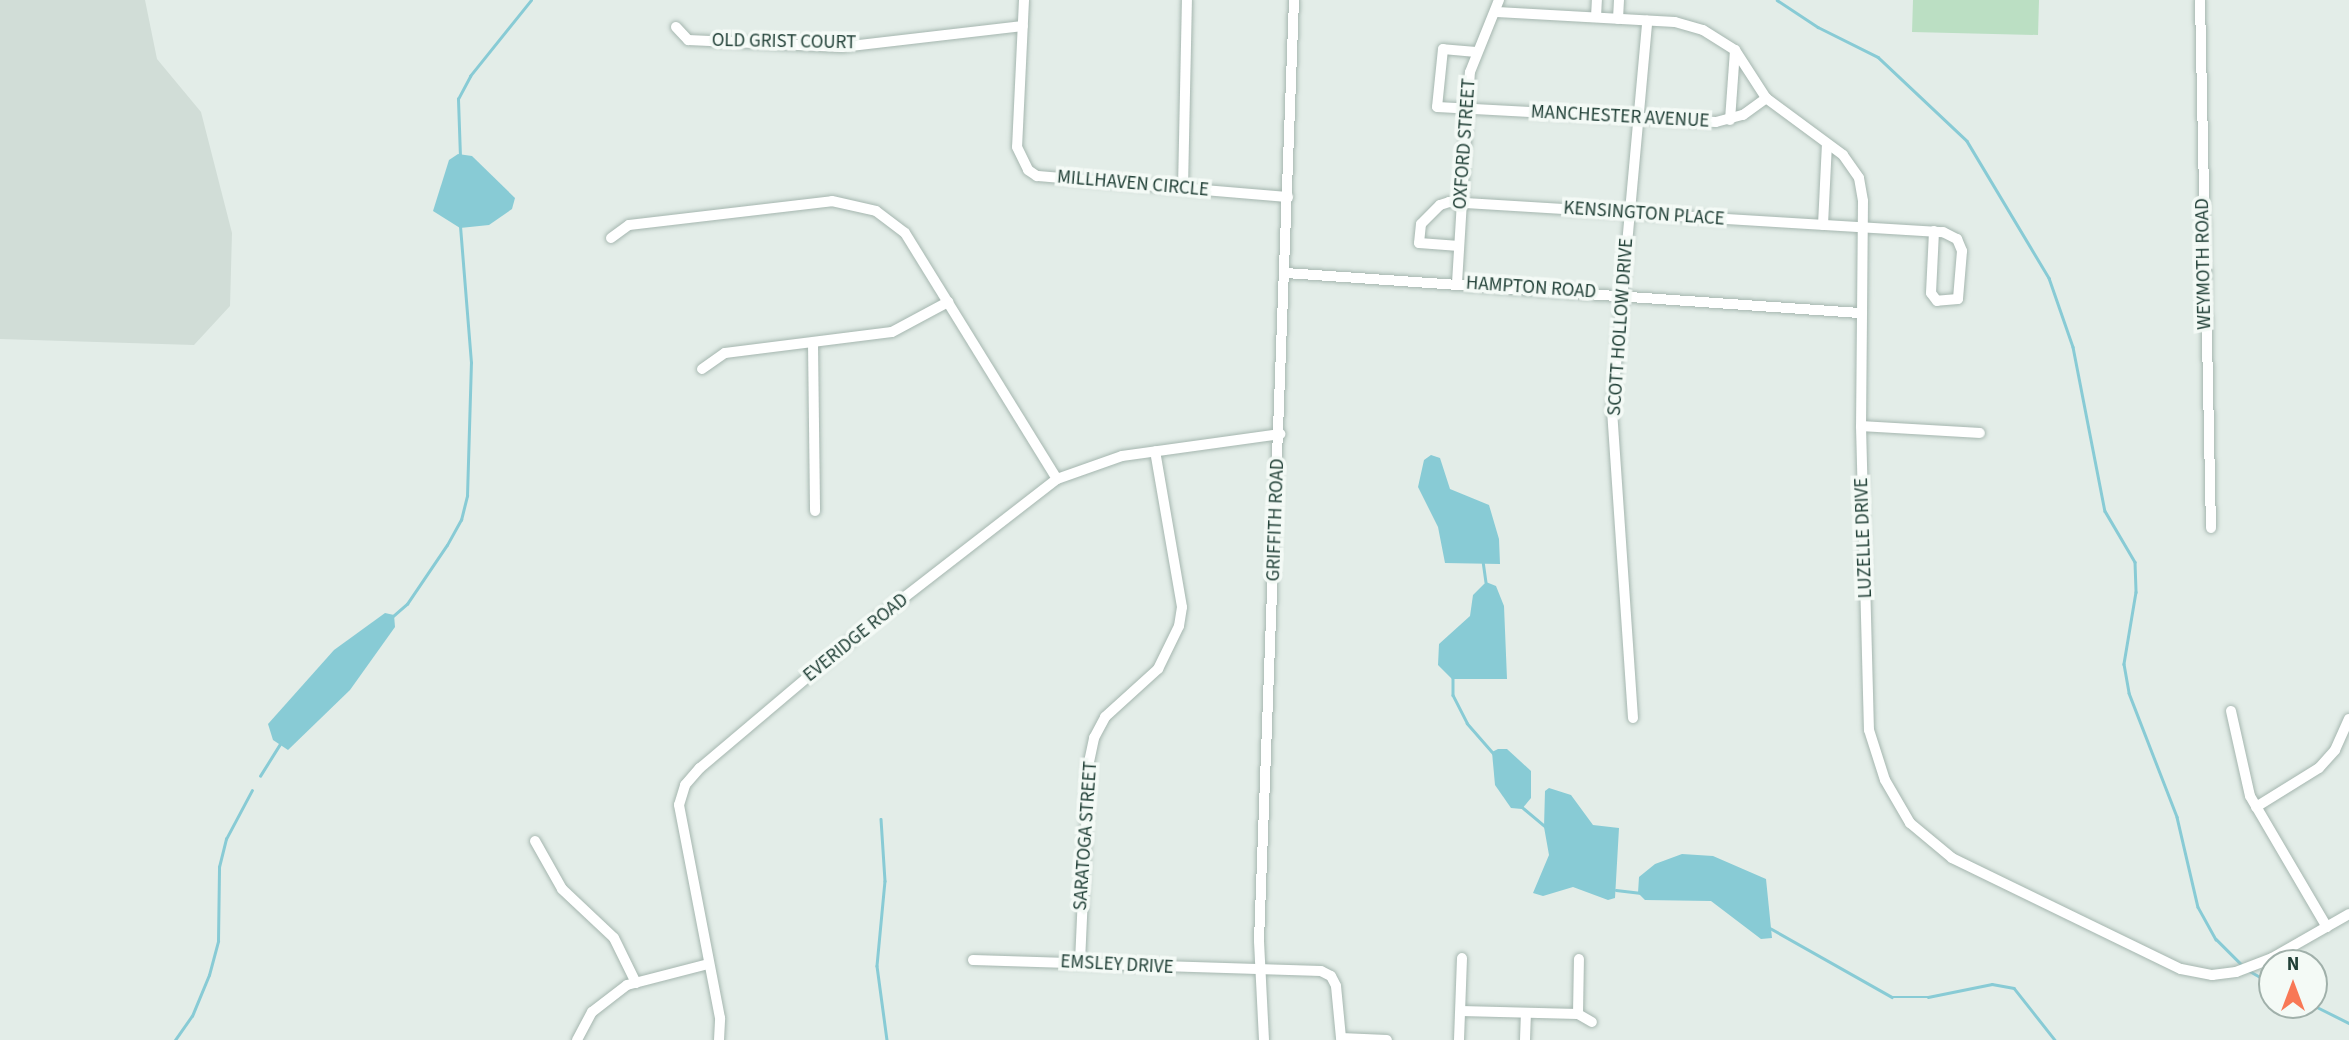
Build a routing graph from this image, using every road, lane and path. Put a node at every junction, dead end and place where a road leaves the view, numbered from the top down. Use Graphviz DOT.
graph roads {
  1 [pos="1024,0"];
  2 [pos="1187,0"];
  3 [pos="1294,0"];
  4 [pos="1499,0"];
  5 [pos="1597,0"];
  6 [pos="1619,0"];
  7 [pos="2200,0"];
  8 [pos="1497,12"];
  9 [pos="1596,17"];
  10 [pos="1618,19"];
  11 [pos="1647,21"];
  12 [pos="1023,26"];
  13 [pos="676,27"];
  14 [pos="1735,50"];
  15 [pos="1476,52"];
  16 [pos="1766,98"];
  17 [pos="1467,109"];
  18 [pos="1638,119"];
  19 [pos="1730,120"];
  20 [pos="1827,144"];
  21 [pos="1182,188"];
  22 [pos="1288,197"];
  23 [pos="1461,203"];
  24 [pos="1629,212"];
  25 [pos="1823,225"];
  26 [pos="1862,228"];
  27 [pos="1934,232"];
  28 [pos="611,238"];
  29 [pos="1459,246"];
  30 [pos="1286,273"];
  31 [pos="1457,283"];
  32 [pos="1622,295"];
  33 [pos="948,302"];
  34 [pos="1860,313"];
  35 [pos="813,343"];
  36 [pos="702,369"];
  37 [pos="1861,426"];
  38 [pos="1980,433"];
  39 [pos="1280,434"];
  40 [pos="1155,451"];
  41 [pos="1057,479"];
  42 [pos="815,511"];
  43 [pos="2211,528"];
  44 [pos="2231,711"];
  45 [pos="1633,718"];
  46 [pos="2349,719"];
  47 [pos="2256,807"];
  48 [pos="535,841"];
  49 [pos="2349,915"];
  50 [pos="2327,927"];
  51 [pos="1462,958"];
  52 [pos="1579,959"];
  53 [pos="973,960"];
  54 [pos="1080,962"];
  55 [pos="708,964"];
  56 [pos="1260,972"];
  57 [pos="636,983"];
  58 [pos="1461,1011"];
  59 [pos="1526,1013"];
  60 [pos="1578,1014"];
  61 [pos="1592,1022"];
  62 [pos="578,1040"];
  63 [pos="719,1040"];
  64 [pos="1264,1040"];
  65 [pos="1387,1040"];
  66 [pos="1460,1040"];
  67 [pos="1525,1040"];
  1 -- 12 [label="street, MILLHAVEN CIRCLE"];
  2 -- 21 [label="street"];
  3 -- 22 [label="street, GRIFFITH ROAD"];
  4 -- 8 [label="street, OXFORD STREET"];
  5 -- 9 [label="street"];
  6 -- 10 [label="street"];
  7 -- 43 [label="street, WEYMOTH ROAD"];
  8 -- 9 [label="street, LUZELLE DRIVE"];
  8 -- 15 [label="street, OXFORD STREET"];
  9 -- 10 [label="street, LUZELLE DRIVE"];
  10 -- 11 [label="street, LUZELLE DRIVE"];
  11 -- 14 [label="street, LUZELLE DRIVE"];
  11 -- 18 [label="street, SCOTT HOLLOW DRIVE"];
  12 -- 13 [label="street, OLD GRIST COURT"];
  12 -- 21 [label="street, MILLHAVEN CIRCLE"];
  14 -- 16 [label="street, LUZELLE DRIVE"];
  14 -- 19 [label="street"];
  15 -- 17 [label="street, OXFORD STREET"];
  15 -- 17 [label="street, MANCHESTER AVENUE"];
  16 -- 19 [label="street, MANCHESTER AVENUE"];
  16 -- 20 [label="street, LUZELLE DRIVE"];
  17 -- 18 [label="street, MANCHESTER AVENUE"];
  17 -- 23 [label="street, OXFORD STREET"];
  18 -- 19 [label="street, MANCHESTER AVENUE"];
  18 -- 24 [label="street, SCOTT HOLLOW DRIVE"];
  20 -- 25 [label="street"];
  20 -- 26 [label="street, LUZELLE DRIVE"];
  21 -- 22 [label="street, MILLHAVEN CIRCLE"];
  22 -- 30 [label="street, GRIFFITH ROAD"];
  23 -- 24 [label="street, KENSINGTON PLACE"];
  23 -- 29 [label="street, OXFORD STREET"];
  23 -- 29 [label="street, KENSINGTON PLACE"];
  24 -- 25 [label="street, KENSINGTON PLACE"];
  24 -- 32 [label="street, SCOTT HOLLOW DRIVE"];
  25 -- 26 [label="street, KENSINGTON PLACE"];
  26 -- 27 [label="street, KENSINGTON PLACE"];
  26 -- 34 [label="street, LUZELLE DRIVE"];
  27 -- 27 [label="street, KENSINGTON PLACE"];
  28 -- 33 [label="street"];
  29 -- 31 [label="street, OXFORD STREET"];
  30 -- 31 [label="street, HAMPTON ROAD"];
  30 -- 39 [label="street, GRIFFITH ROAD"];
  31 -- 32 [label="street, HAMPTON ROAD"];
  32 -- 34 [label="street, HAMPTON ROAD"];
  32 -- 45 [label="street, SCOTT HOLLOW DRIVE"];
  33 -- 35 [label="street"];
  33 -- 41 [label="street"];
  34 -- 37 [label="street, LUZELLE DRIVE"];
  35 -- 36 [label="street"];
  35 -- 42 [label="street"];
  37 -- 38 [label="street"];
  37 -- 50 [label="street, LUZELLE DRIVE"];
  39 -- 40 [label="street, EVERIDGE ROAD"];
  39 -- 56 [label="street, GRIFFITH ROAD"];
  40 -- 41 [label="street, EVERIDGE ROAD"];
  40 -- 54 [label="street, SARATOGA STREET"];
  41 -- 55 [label="street, EVERIDGE ROAD"];
  44 -- 47 [label="street"];
  46 -- 47 [label="street"];
  47 -- 50 [label="street"];
  48 -- 57 [label="street"];
  49 -- 50 [label="street, LUZELLE DRIVE"];
  51 -- 58 [label="street"];
  52 -- 60 [label="street"];
  53 -- 54 [label="street, EMSLEY DRIVE"];
  54 -- 56 [label="street, EMSLEY DRIVE"];
  55 -- 57 [label="street"];
  55 -- 63 [label="street, EVERIDGE ROAD"];
  56 -- 64 [label="street, GRIFFITH ROAD"];
  56 -- 65 [label="street, EMSLEY DRIVE"];
  57 -- 62 [label="street"];
  58 -- 59 [label="street"];
  58 -- 66 [label="street"];
  59 -- 60 [label="street"];
  59 -- 67 [label="street"];
  60 -- 61 [label="street"];
}
